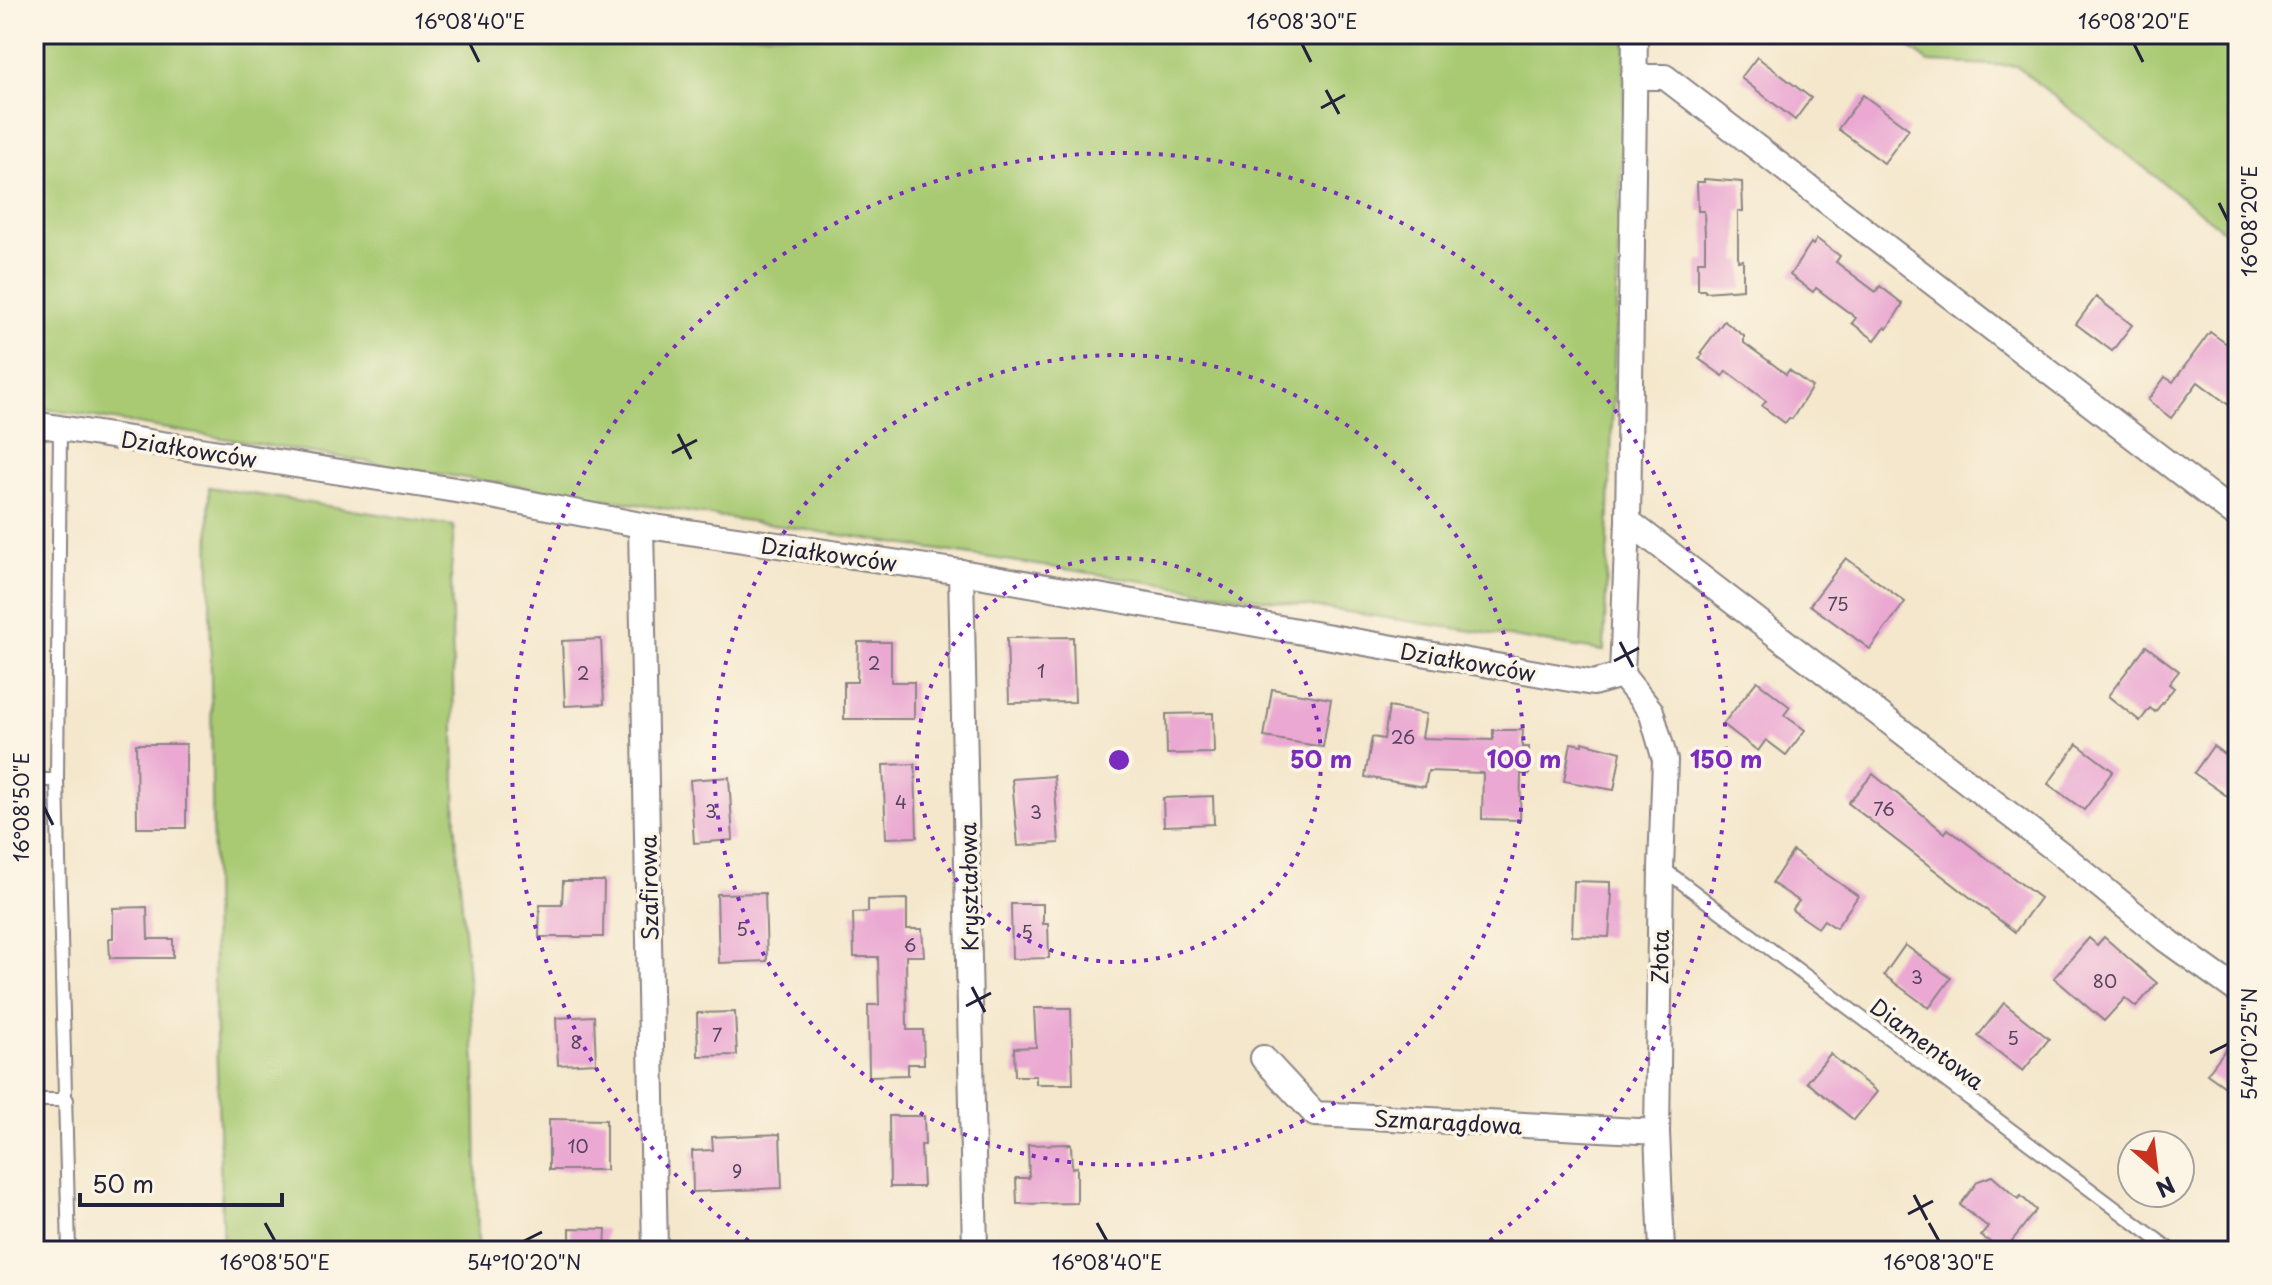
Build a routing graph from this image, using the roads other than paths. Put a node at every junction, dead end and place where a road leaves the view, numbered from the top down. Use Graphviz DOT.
graph roads {
  1 [pos="1635,34"];
  2 [pos="1634,77"];
  3 [pos="34,424"];
  4 [pos="60,428"];
  5 [pos="2238,517"];
  6 [pos="1628,521"];
  7 [pos="641,525"];
  8 [pos="961,572"];
  9 [pos="1622,675"];
  10 [pos="34,780"];
  11 [pos="57,780"];
  12 [pos="1661,867"];
  13 [pos="2238,991"];
  14 [pos="1263,1058"];
  15 [pos="34,1100"];
  16 [pos="67,1100"];
  17 [pos="1657,1132"];
  18 [pos="69,1251"];
  19 [pos="655,1251"];
  20 [pos="975,1251"];
  21 [pos="1662,1251"];
  22 [pos="2172,1251"];
  1 -- 2 [label="street"];
  2 -- 5 [label="street"];
  2 -- 6 [label="street"];
  3 -- 4 [label="street, Działkowców"];
  4 -- 7 [label="street, Działkowców"];
  4 -- 11 [label="lane"];
  6 -- 9 [label="street"];
  6 -- 13 [label="street"];
  7 -- 8 [label="street, Działkowców"];
  7 -- 19 [label="street, Szafirowa"];
  8 -- 9 [label="street, Działkowców"];
  8 -- 20 [label="street, Kryształowa"];
  9 -- 12 [label="street, Złota"];
  10 -- 11 [label="lane"];
  11 -- 16 [label="lane"];
  12 -- 17 [label="street, Złota"];
  12 -- 22 [label="lane, Diamentowa"];
  14 -- 17 [label="street, Szmaragdowa"];
  15 -- 16 [label="lane"];
  16 -- 18 [label="lane"];
  17 -- 21 [label="street, Złota"];
}
